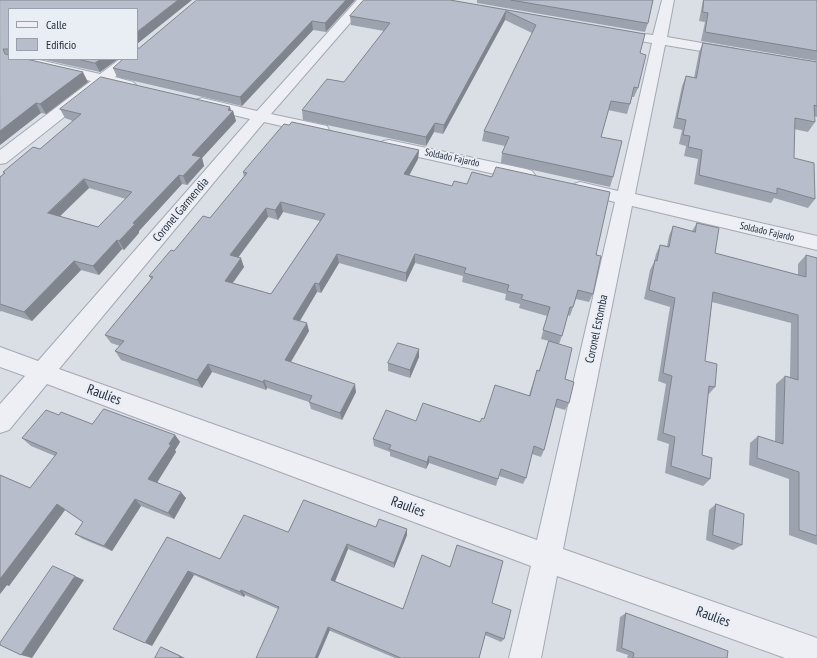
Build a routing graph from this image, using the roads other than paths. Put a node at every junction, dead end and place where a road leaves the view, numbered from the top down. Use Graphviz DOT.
graph roads {
  1 [pos="364,0"];
  2 [pos="668,0"];
  3 [pos="635,36"];
  4 [pos="658,40"];
  5 [pos="741,54"];
  6 [pos="19,60"];
  7 [pos="128,60"];
  8 [pos="104,80"];
  9 [pos="142,88"];
  10 [pos="186,99"];
  11 [pos="260,117"];
  12 [pos="338,134"];
  13 [pos="377,142"];
  14 [pos="0,159"];
  15 [pos="545,180"];
  16 [pos="567,185"];
  17 [pos="625,199"];
  18 [pos="817,243"];
  19 [pos="0,357"];
  20 [pos="43,372"];
  21 [pos="0,422"];
  22 [pos="547,558"];
  23 [pos="817,654"];
  24 [pos="525,658"];
  1 -- 11 [label="street, Coronel Garmendia"];
  2 -- 4 [label="street, Coronel Estomba"];
  3 -- 4 [label="street"];
  4 -- 5 [label="street"];
  4 -- 17 [label="street, Coronel Estomba"];
  6 -- 8 [label="street"];
  7 -- 8 [label="street"];
  8 -- 9 [label="street"];
  8 -- 14 [label="street"];
  10 -- 11 [label="street"];
  11 -- 12 [label="street"];
  11 -- 20 [label="street, Coronel Garmendia"];
  13 -- 15 [label="street, Soldado Fajardo"];
  16 -- 17 [label="street, Soldado Fajardo"];
  17 -- 18 [label="street, Soldado Fajardo"];
  17 -- 22 [label="street, Coronel Estomba"];
  19 -- 20 [label="street, Raulíes"];
  20 -- 21 [label="street, Coronel Garmendia"];
  20 -- 22 [label="street, Raulíes"];
  22 -- 23 [label="street, Raulíes"];
  22 -- 24 [label="street, Coronel Estomba"];
}
